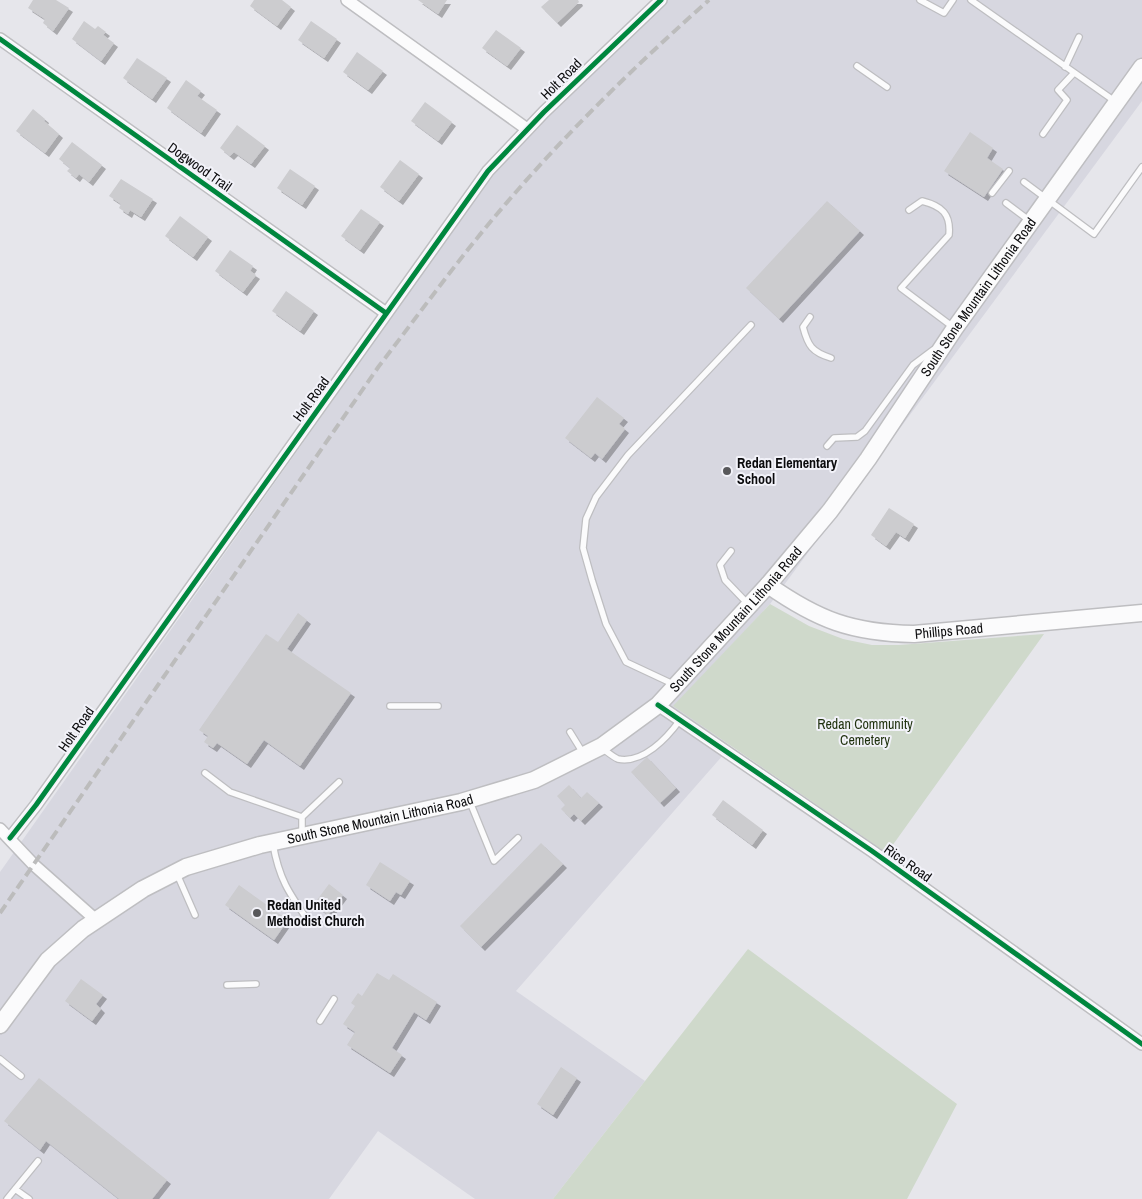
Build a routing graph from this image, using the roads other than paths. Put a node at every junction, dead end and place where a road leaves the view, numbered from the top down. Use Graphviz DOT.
graph roads {
  1 [pos="348,0"];
  2 [pos="661,0"];
  3 [pos="920,0"];
  4 [pos="953,0"];
  5 [pos="971,0"];
  6 [pos="1079,37"];
  7 [pos="0,39"];
  8 [pos="857,66"];
  9 [pos="1142,66"];
  10 [pos="1065,68"];
  11 [pos="1073,74"];
  12 [pos="887,87"];
  13 [pos="1116,102"];
  14 [pos="527,129"];
  15 [pos="1044,134"];
  16 [pos="1142,167"];
  17 [pos="1009,171"];
  18 [pos="1024,182"];
  19 [pos="992,193"];
  20 [pos="1048,199"];
  21 [pos="1006,203"];
  22 [pos="909,210"];
  23 [pos="1032,222"];
  24 [pos="386,313"];
  25 [pos="810,317"];
  26 [pos="751,325"];
  27 [pos="952,334"];
  28 [pos="831,358"];
  29 [pos="827,446"];
  30 [pos="730,552"];
  31 [pos="768,585"];
  32 [pos="750,606"];
  33 [pos="1142,613"];
  34 [pos="678,686"];
  35 [pos="658,705"];
  36 [pos="390,706"];
  37 [pos="438,706"];
  38 [pos="680,719"];
  39 [pos="570,732"];
  40 [pos="600,747"];
  41 [pos="584,755"];
  42 [pos="205,773"];
  43 [pos="339,782"];
  44 [pos="469,800"];
  45 [pos="302,818"];
  46 [pos="0,829"];
  47 [pos="302,836"];
  48 [pos="10,838"];
  49 [pos="518,838"];
  50 [pos="272,842"];
  51 [pos="176,872"];
  52 [pos="195,915"];
  53 [pos="96,920"];
  54 [pos="309,922"];
  55 [pos="256,984"];
  56 [pos="227,985"];
  57 [pos="334,999"];
  58 [pos="320,1021"];
  59 [pos="0,1025"];
  60 [pos="1142,1044"];
  61 [pos="0,1059"];
  62 [pos="22,1076"];
  63 [pos="38,1161"];
  64 [pos="16,1189"];
  65 [pos="7,1199"];
  66 [pos="29,1199"];
  1 -- 14 [label="street"];
  2 -- 14 [label="street, Holt Road"];
  3 -- 4 [label="lane"];
  5 -- 10 [label="lane"];
  6 -- 10 [label="lane"];
  7 -- 24 [label="street, Dogwood Trail"];
  8 -- 12 [label="lane"];
  9 -- 13 [label="main road, South Stone Mountain Lithonia Road"];
  10 -- 11 [label="lane"];
  11 -- 13 [label="lane"];
  11 -- 15 [label="lane"];
  13 -- 20 [label="main road, South Stone Mountain Lithonia Road"];
  14 -- 24 [label="street, Holt Road"];
  16 -- 20 [label="lane"];
  17 -- 19 [label="lane"];
  18 -- 20 [label="lane"];
  20 -- 23 [label="main road, South Stone Mountain Lithonia Road"];
  21 -- 23 [label="lane"];
  22 -- 27 [label="lane"];
  23 -- 27 [label="main road, South Stone Mountain Lithonia Road"];
  24 -- 48 [label="street, Holt Road"];
  25 -- 28 [label="lane"];
  26 -- 34 [label="lane"];
  27 -- 29 [label="lane"];
  27 -- 31 [label="main road, South Stone Mountain Lithonia Road"];
  30 -- 32 [label="lane"];
  31 -- 32 [label="main road, South Stone Mountain Lithonia Road"];
  31 -- 33 [label="main road, Phillips Road"];
  32 -- 34 [label="main road, South Stone Mountain Lithonia Road"];
  34 -- 35 [label="main road, South Stone Mountain Lithonia Road"];
  35 -- 38 [label="street, Rice Road"];
  35 -- 40 [label="main road, South Stone Mountain Lithonia Road"];
  36 -- 37 [label="lane"];
  38 -- 40 [label="lane"];
  38 -- 60 [label="street, Rice Road"];
  39 -- 41 [label="lane"];
  40 -- 41 [label="main road, South Stone Mountain Lithonia Road"];
  41 -- 44 [label="main road, South Stone Mountain Lithonia Road"];
  42 -- 45 [label="lane"];
  43 -- 45 [label="lane"];
  44 -- 47 [label="main road, South Stone Mountain Lithonia Road"];
  44 -- 49 [label="lane"];
  45 -- 47 [label="lane"];
  46 -- 48 [label="street"];
  47 -- 50 [label="main road, South Stone Mountain Lithonia Road"];
  48 -- 53 [label="street"];
  50 -- 51 [label="main road, South Stone Mountain Lithonia Road"];
  50 -- 54 [label="lane"];
  51 -- 52 [label="lane"];
  51 -- 53 [label="main road, South Stone Mountain Lithonia Road"];
  53 -- 59 [label="main road, South Stone Mountain Lithonia Road"];
  55 -- 56 [label="lane"];
  57 -- 58 [label="lane"];
  61 -- 62 [label="lane"];
  63 -- 64 [label="lane"];
  64 -- 65 [label="lane"];
  64 -- 66 [label="lane"];
}
